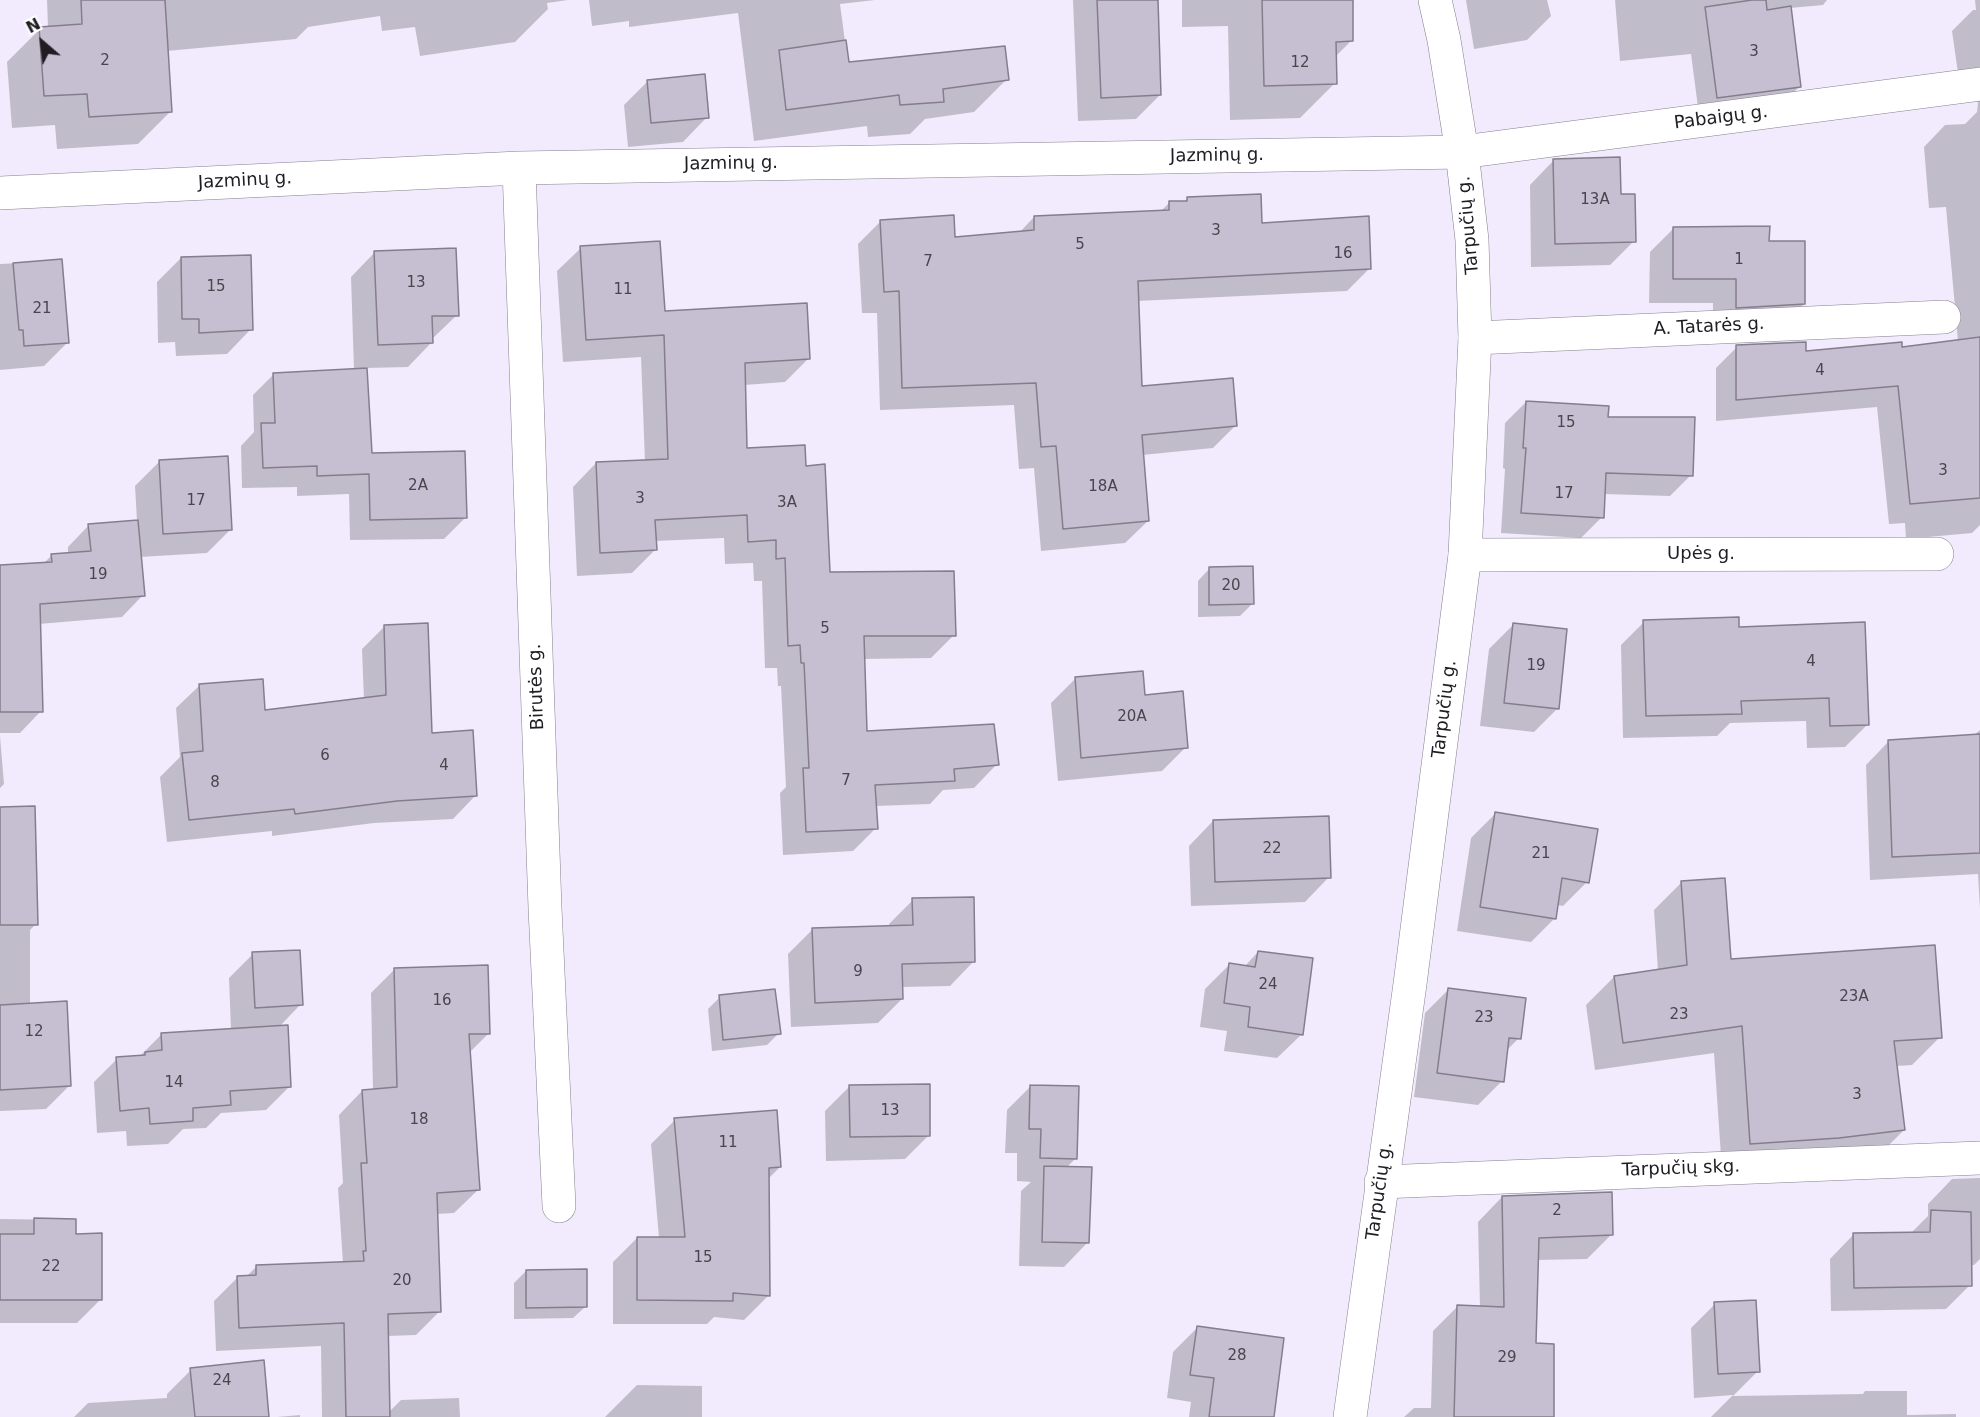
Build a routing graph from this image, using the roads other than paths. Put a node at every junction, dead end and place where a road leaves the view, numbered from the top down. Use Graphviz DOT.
graph roads {
  1 [pos="1435,0"];
  2 [pos="1980,84"];
  3 [pos="1462,152"];
  4 [pos="519,168"];
  5 [pos="0,193"];
  6 [pos="1944,317"];
  7 [pos="1475,338"];
  8 [pos="1937,554"];
  9 [pos="1464,555"];
  10 [pos="1980,1158"];
  11 [pos="1381,1182"];
  12 [pos="559,1206"];
  13 [pos="1350,1417"];
  1 -- 3 [label="street, Tarpučių g."];
  2 -- 3 [label="street, Pabaigų g."];
  3 -- 4 [label="street, Jazminų g."];
  3 -- 7 [label="street, Tarpučių g."];
  4 -- 5 [label="street, Jazminų g."];
  4 -- 12 [label="street, Birutės g."];
  6 -- 7 [label="street, A. Tatarės g."];
  7 -- 9 [label="street, Tarpučių g."];
  8 -- 9 [label="street, Upės g."];
  9 -- 11 [label="street, Tarpučių g."];
  10 -- 11 [label="street, Tarpučių skg."];
  11 -- 13 [label="street, Tarpučių g."];
}
